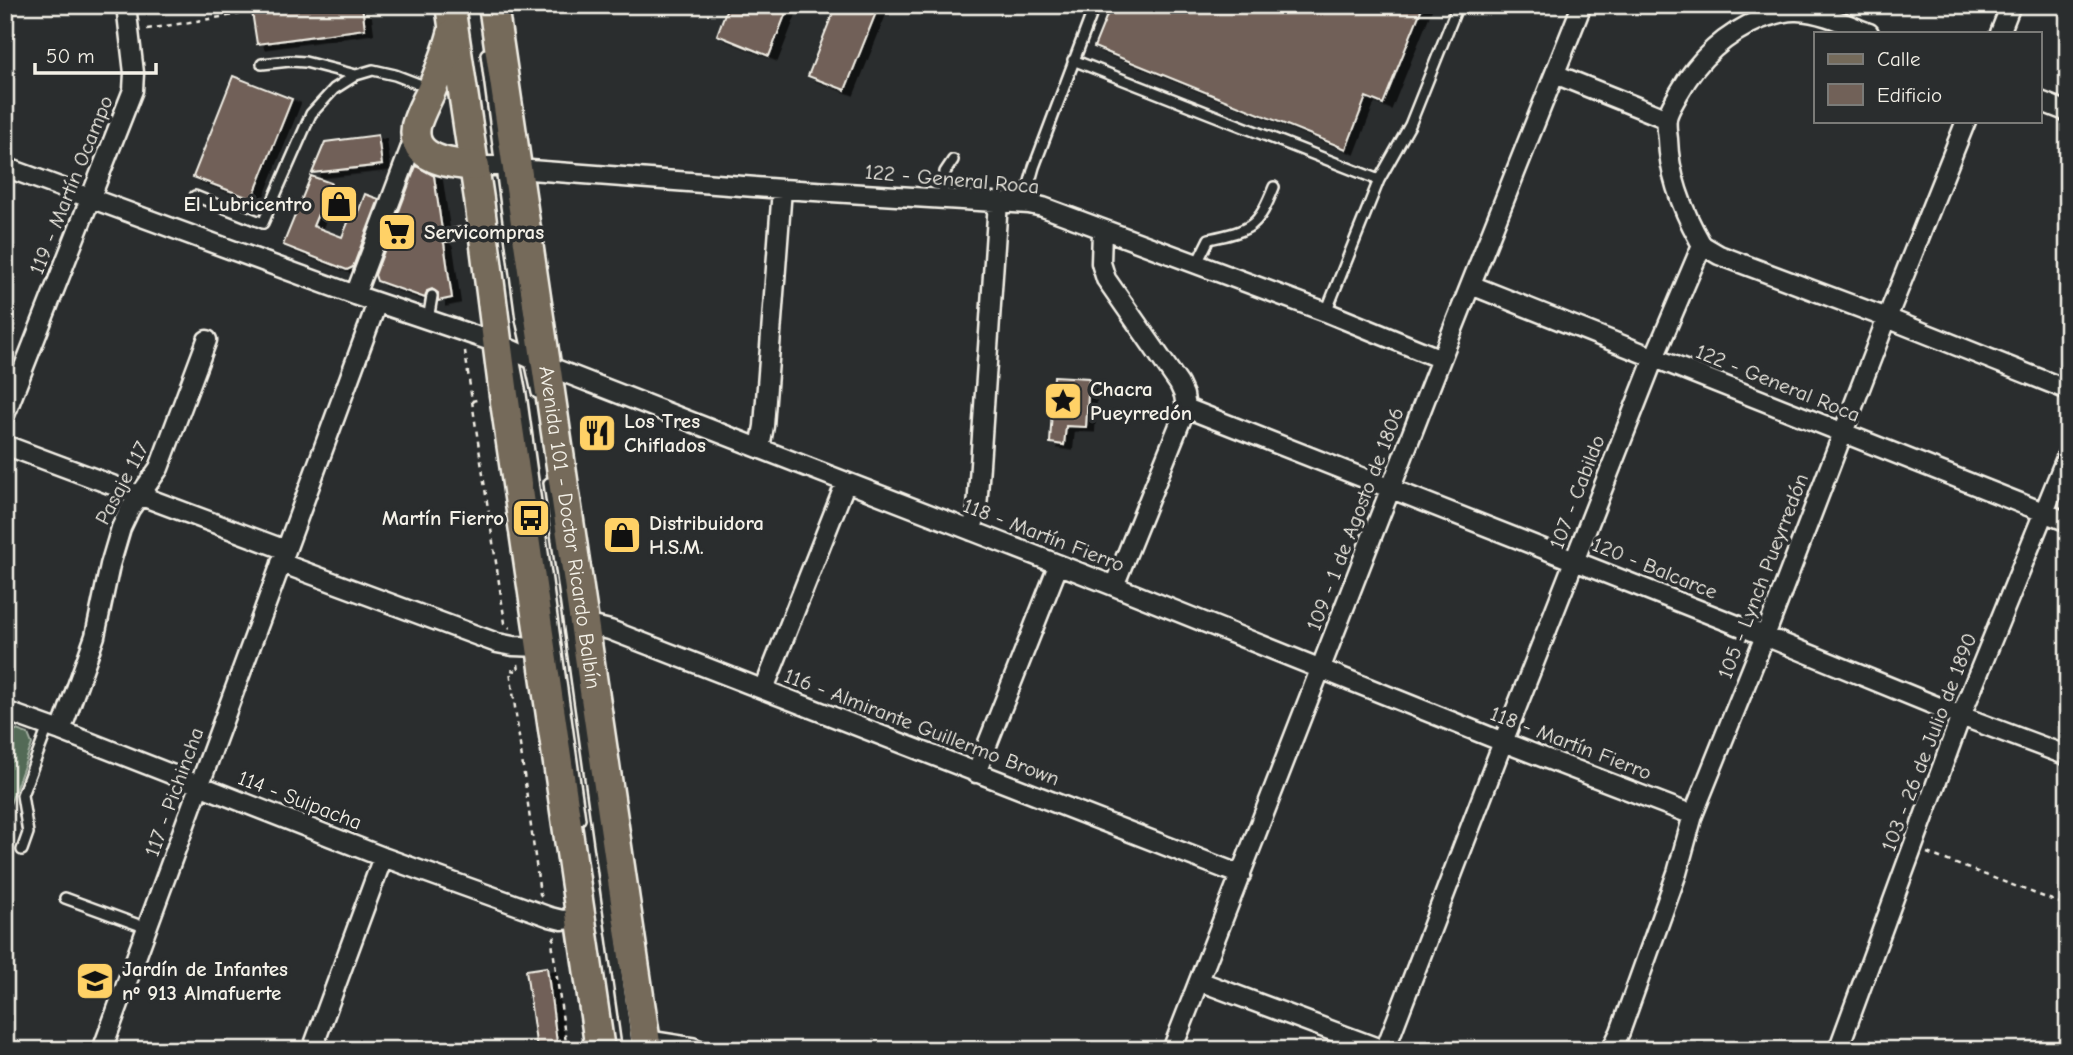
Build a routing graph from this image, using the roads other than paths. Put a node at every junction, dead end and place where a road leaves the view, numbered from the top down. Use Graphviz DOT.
graph roads {
  1 [pos="127,5"];
  2 [pos="493,5"];
  3 [pos="1095,5"];
  4 [pos="1458,5"];
  5 [pos="1582,5"];
  6 [pos="2011,5"];
  7 [pos="1795,8"];
  8 [pos="452,17"];
  9 [pos="1866,32"];
  10 [pos="2000,32"];
  11 [pos="485,46"];
  12 [pos="1073,60"];
  13 [pos="262,64"];
  14 [pos="1555,74"];
  15 [pos="356,75"];
  16 [pos="432,89"];
  17 [pos="2042,102"];
  18 [pos="2068,112"];
  19 [pos="1667,118"];
  20 [pos="1966,122"];
  21 [pos="415,136"];
  22 [pos="953,160"];
  23 [pos="493,166"];
  24 [pos="5,167"];
  25 [pos="1379,180"];
  26 [pos="1274,187"];
  27 [pos="782,189"];
  28 [pos="194,196"];
  29 [pos="90,199"];
  30 [pos="942,199"];
  31 [pos="998,202"];
  32 [pos="1024,203"];
  33 [pos="483,230"];
  34 [pos="1102,231"];
  35 [pos="446,236"];
  36 [pos="1702,245"];
  37 [pos="1196,265"];
  38 [pos="1471,285"];
  39 [pos="355,295"];
  40 [pos="432,296"];
  41 [pos="377,303"];
  42 [pos="1326,312"];
  43 [pos="1887,318"];
  44 [pos="428,320"];
  45 [pos="207,340"];
  46 [pos="519,350"];
  47 [pos="1654,358"];
  48 [pos="1441,359"];
  49 [pos="2068,390"];
  50 [pos="538,402"];
  51 [pos="1186,408"];
  52 [pos="5,415"];
  53 [pos="1842,432"];
  54 [pos="5,445"];
  55 [pos="760,448"];
  56 [pos="2068,453"];
  57 [pos="548,471"];
  58 [pos="846,482"];
  59 [pos="1392,488"];
  60 [pos="142,495"];
  61 [pos="2044,513"];
  62 [pos="2068,522"];
  63 [pos="972,531"];
  64 [pos="284,556"];
  65 [pos="1574,561"];
  66 [pos="1058,566"];
  67 [pos="1114,586"];
  68 [pos="585,624"];
  69 [pos="1765,636"];
  70 [pos="528,647"];
  71 [pos="1322,668"];
  72 [pos="764,689"];
  73 [pos="5,711"];
  74 [pos="1961,716"];
  75 [pos="55,729"];
  76 [pos="1503,742"];
  77 [pos="2068,756"];
  78 [pos="976,773"];
  79 [pos="201,785"];
  80 [pos="1693,815"];
  81 [pos="582,831"];
  82 [pos="22,850"];
  83 [pos="383,857"];
  84 [pos="1241,875"];
  85 [pos="65,898"];
  86 [pos="568,918"];
  87 [pos="147,928"];
  88 [pos="1199,981"];
  89 [pos="640,1045"];
  90 [pos="102,1050"];
  91 [pos="312,1050"];
  92 [pos="600,1050"];
  93 [pos="710,1050"];
  94 [pos="1172,1050"];
  95 [pos="1384,1050"];
  96 [pos="1611,1050"];
  97 [pos="1838,1050"];
  1 -- 29 [label="street, 119 - Martín Ocampo"];
  2 -- 23 [label="main road, Avenida 101 - Doctor Ricardo Balbín"];
  3 -- 12 [label="lane"];
  4 -- 25 [label="lane"];
  5 -- 14 [label="street, 109 - 1 de Agosto de 1806"];
  6 -- 10 [label="street"];
  7 -- 9 [label="street"];
  7 -- 19 [label="street"];
  8 -- 16 [label="main road"];
  8 -- 23 [label="main road, Avenida 101 - Doctor Ricardo Balbín"];
  11 -- 23 [label="lane"];
  12 -- 25 [label="lane"];
  12 -- 32 [label="lane"];
  13 -- 15 [label="lane"];
  14 -- 19 [label="street"];
  14 -- 38 [label="street, 109 - 1 de Agosto de 1806"];
  15 -- 16 [label="lane"];
  15 -- 28 [label="lane"];
  16 -- 21 [label="main road"];
  17 -- 18 [label="street"];
  19 -- 36 [label="street"];
  20 -- 43 [label="street, 105 - Lynch Pueyrredón"];
  21 -- 23 [label="main road"];
  21 -- 39 [label="street"];
  22 -- 30 [label="lane"];
  23 -- 27 [label="street, 122 - General Roca"];
  23 -- 33 [label="main road, Avenida 101 - Doctor Ricardo Balbín"];
  23 -- 46 [label="main road, Avenida 101 - Doctor Ricardo Balbín"];
  24 -- 29 [label="street, 118 - Martín Fierro"];
  25 -- 42 [label="lane"];
  26 -- 37 [label="lane"];
  27 -- 30 [label="street, 122 - General Roca"];
  27 -- 55 [label="street"];
  29 -- 39 [label="street, 118 - Martín Fierro"];
  29 -- 52 [label="street, 119 - Martín Ocampo"];
  30 -- 31 [label="street, 122 - General Roca"];
  31 -- 32 [label="street, 122 - General Roca"];
  31 -- 63 [label="street"];
  32 -- 34 [label="street, 122 - General Roca"];
  33 -- 35 [label="lane"];
  33 -- 46 [label="main road, Avenida 101 - Doctor Ricardo Balbín"];
  34 -- 37 [label="street, 122 - General Roca"];
  34 -- 51 [label="street"];
  36 -- 43 [label="street"];
  36 -- 47 [label="street, 107 - Cabildo"];
  37 -- 42 [label="street, 122 - General Roca"];
  38 -- 47 [label="street, 122 - General Roca"];
  38 -- 48 [label="street, 109 - 1 de Agosto de 1806"];
  39 -- 41 [label="street, 118 - Martín Fierro"];
  40 -- 44 [label="lane"];
  41 -- 44 [label="street, 118 - Martín Fierro"];
  41 -- 64 [label="street, 117 - Pichincha"];
  42 -- 48 [label="street, 122 - General Roca"];
  43 -- 49 [label="street"];
  43 -- 53 [label="street, 105 - Lynch Pueyrredón"];
  44 -- 46 [label="street, 118 - Martín Fierro"];
  45 -- 60 [label="street, Pasaje 117"];
  46 -- 50 [label="lane"];
  46 -- 55 [label="street, 118 - Martín Fierro"];
  46 -- 68 [label="main road, Avenida 101 - Doctor Ricardo Balbín"];
  46 -- 70 [label="main road, Avenida 101 - Doctor Ricardo Balbín"];
  46 -- 81 [label="lane"];
  47 -- 53 [label="street, 122 - General Roca"];
  47 -- 65 [label="street, 107 - Cabildo"];
  48 -- 59 [label="street, 109 - 1 de Agosto de 1806"];
  51 -- 59 [label="street, 120 - Balcarce"];
  51 -- 67 [label="street"];
  53 -- 61 [label="street, 122 - General Roca"];
  53 -- 69 [label="street, 105 - Lynch Pueyrredón"];
  54 -- 60 [label="street"];
  55 -- 58 [label="street, 118 - Martín Fierro"];
  56 -- 61 [label="street, 103 - 26 de Julio de 1890"];
  57 -- 89 [label="lane"];
  58 -- 63 [label="street, 118 - Martín Fierro"];
  58 -- 72 [label="street"];
  59 -- 65 [label="street, 120 - Balcarce"];
  59 -- 71 [label="street, 109 - 1 de Agosto de 1806"];
  60 -- 64 [label="street"];
  60 -- 75 [label="street, Pasaje 117"];
  61 -- 62 [label="street, 122 - General Roca"];
  61 -- 74 [label="street, 103 - 26 de Julio de 1890"];
  63 -- 66 [label="street, 118 - Martín Fierro"];
  64 -- 70 [label="street"];
  64 -- 79 [label="street, 117 - Pichincha"];
  65 -- 69 [label="street, 120 - Balcarce"];
  65 -- 76 [label="street, 107 - Cabildo"];
  66 -- 67 [label="street, 118 - Martín Fierro"];
  66 -- 78 [label="street"];
  67 -- 71 [label="street, 118 - Martín Fierro"];
  68 -- 72 [label="street, 116 - Almirante Guillermo Brown"];
  68 -- 89 [label="main road, Avenida 101 - Doctor Ricardo Balbín"];
  69 -- 74 [label="street, 120 - Balcarce"];
  69 -- 80 [label="street, 105 - Lynch Pueyrredón"];
  70 -- 86 [label="main road, Avenida 101 - Doctor Ricardo Balbín"];
  71 -- 76 [label="street, 118 - Martín Fierro"];
  71 -- 84 [label="street, 109 - 1 de Agosto de 1806"];
  72 -- 78 [label="street, 116 - Almirante Guillermo Brown"];
  73 -- 75 [label="street, 114 - Suipacha"];
  74 -- 77 [label="street, 120 - Balcarce"];
  74 -- 97 [label="street, 103 - 26 de Julio de 1890"];
  75 -- 79 [label="street, 114 - Suipacha"];
  75 -- 82 [label="lane"];
  76 -- 80 [label="street, 118 - Martín Fierro"];
  76 -- 95 [label="street, 107 - Cabildo"];
  78 -- 84 [label="street, 116 - Almirante Guillermo Brown"];
  79 -- 83 [label="street, 114 - Suipacha"];
  79 -- 87 [label="street, 117 - Pichincha"];
  80 -- 96 [label="street, 105 - Lynch Pueyrredón"];
  83 -- 86 [label="street, 114 - Suipacha"];
  83 -- 91 [label="street"];
  84 -- 88 [label="street, 109 - 1 de Agosto de 1806"];
  85 -- 87 [label="lane"];
  86 -- 92 [label="main road, Avenida 101 - Doctor Ricardo Balbín"];
  87 -- 90 [label="street, 117 - Pichincha"];
  88 -- 94 [label="street, 109 - 1 de Agosto de 1806"];
  88 -- 95 [label="street"];
  89 -- 93 [label="lane"];
}
